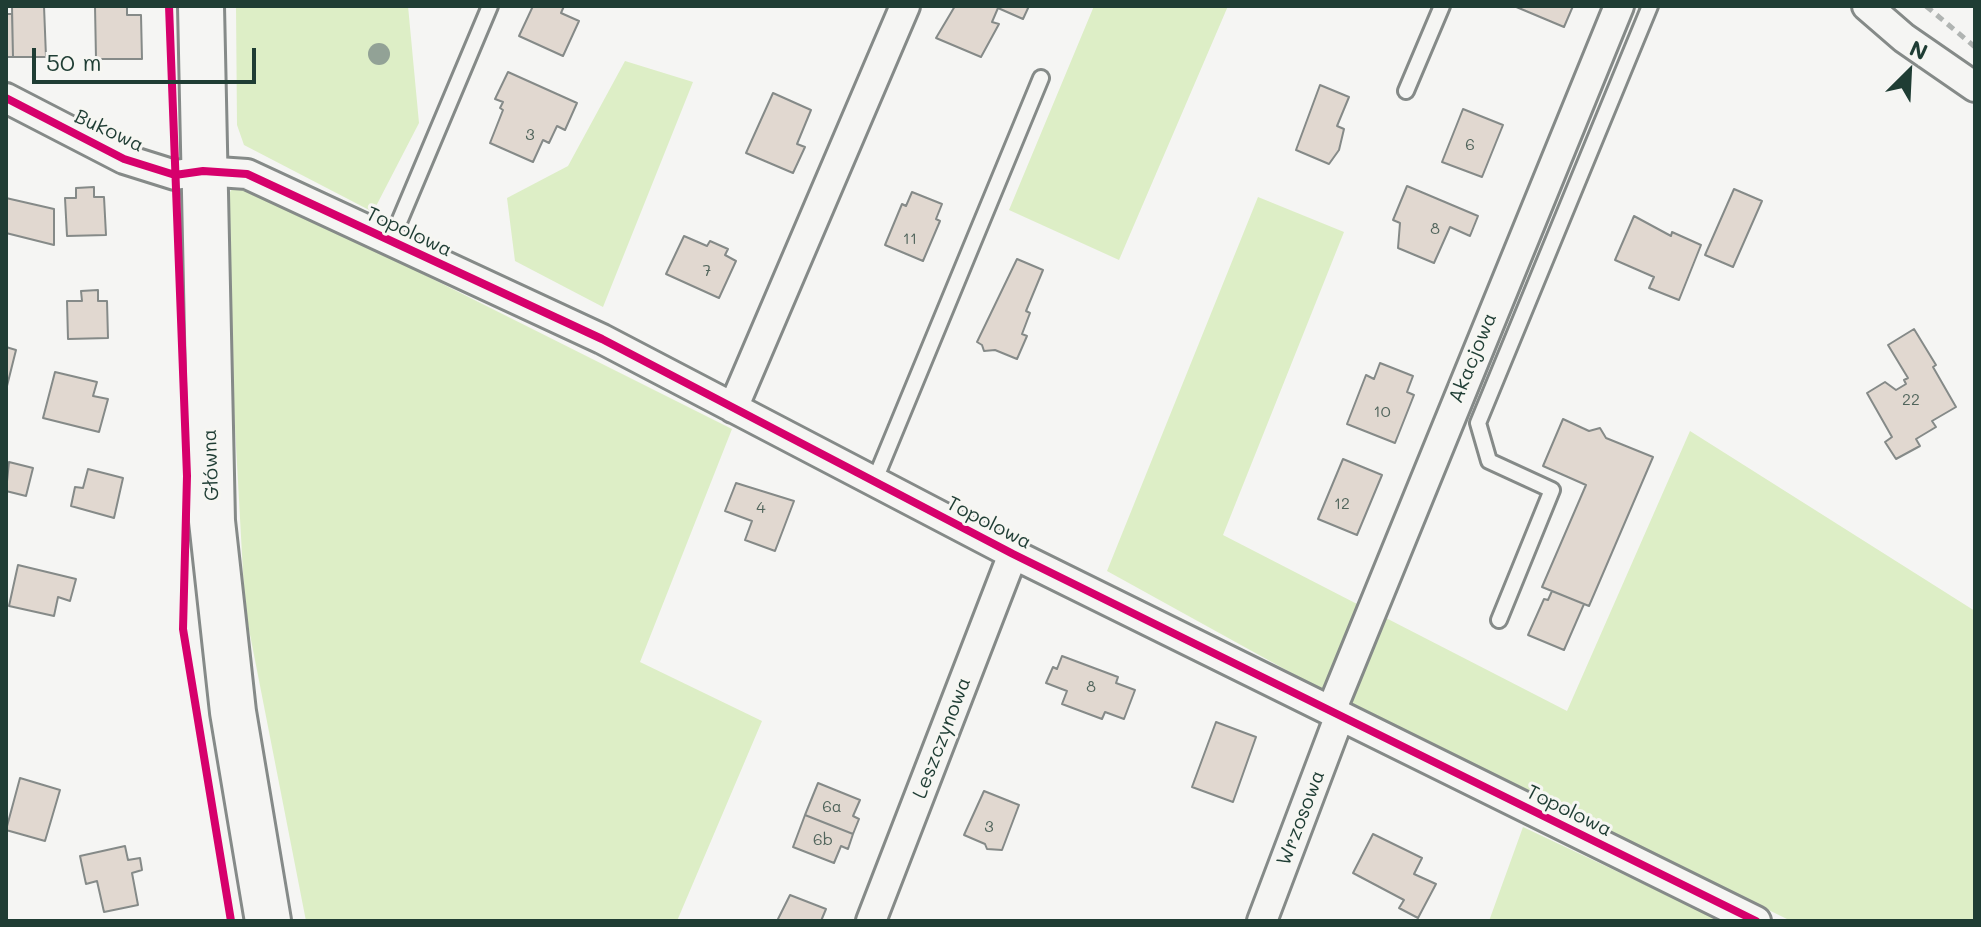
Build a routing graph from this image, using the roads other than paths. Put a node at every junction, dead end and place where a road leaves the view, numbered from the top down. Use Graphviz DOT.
graph roads {
  1 [pos="201,6"];
  2 [pos="490,6"];
  3 [pos="905,6"];
  4 [pos="1442,6"];
  5 [pos="1619,6"];
  6 [pos="1650,6"];
  7 [pos="1867,6"];
  8 [pos="1041,78"];
  9 [pos="1975,87"];
  10 [pos="1406,91"];
  11 [pos="6,98"];
  12 [pos="203,171"];
  13 [pos="391,241"];
  14 [pos="733,408"];
  15 [pos="874,482"];
  16 [pos="1013,554"];
  17 [pos="1499,620"];
  18 [pos="1335,713"];
  19 [pos="268,921"];
  20 [pos="871,921"];
  21 [pos="1262,921"];
  22 [pos="1756,921"];
  1 -- 12 [label="main road, Główna"];
  2 -- 13 [label="lane"];
  3 -- 14 [label="street"];
  4 -- 10 [label="lane"];
  5 -- 18 [label="street, Akacjowa"];
  6 -- 17 [label="lane"];
  7 -- 9 [label="street"];
  8 -- 15 [label="lane"];
  11 -- 12 [label="street, Bukowa"];
  12 -- 13 [label="street, Topolowa"];
  12 -- 19 [label="main road, Główna"];
  13 -- 14 [label="street, Topolowa"];
  14 -- 15 [label="street, Topolowa"];
  15 -- 16 [label="street, Topolowa"];
  16 -- 18 [label="street, Topolowa"];
  16 -- 20 [label="street, Leszczynowa"];
  18 -- 21 [label="street, Wrzosowa"];
  18 -- 22 [label="street, Topolowa"];
}
